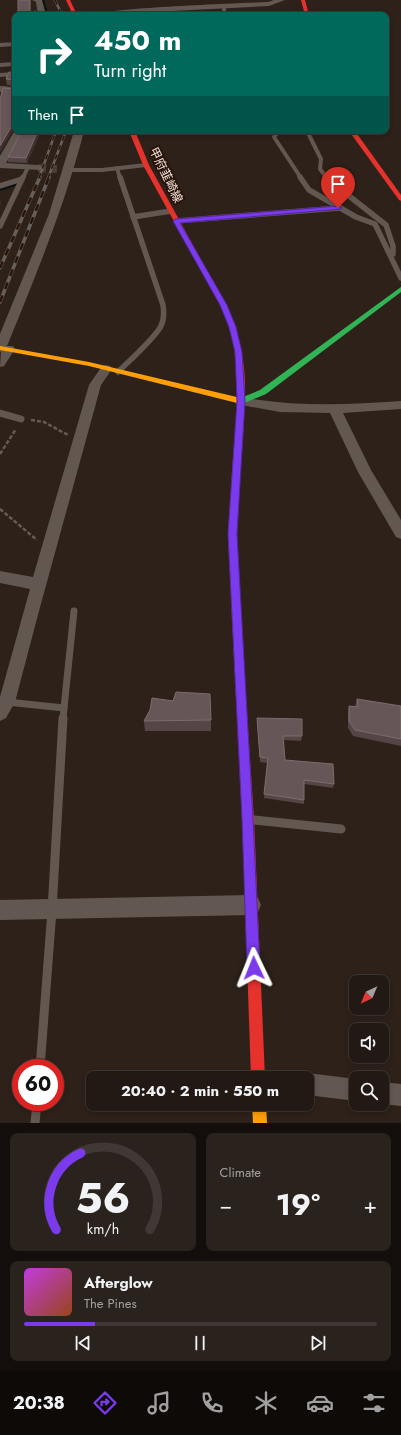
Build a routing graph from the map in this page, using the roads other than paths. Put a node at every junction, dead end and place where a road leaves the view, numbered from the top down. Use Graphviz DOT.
graph roads {
  1 [pos="36,0"];
  2 [pos="68,0"];
  3 [pos="281,0"];
  4 [pos="303,0"];
  5 [pos="263,2"];
  6 [pos="224,6"];
  7 [pos="41,12"];
  8 [pos="74,12"];
  9 [pos="139,12"];
  10 [pos="224,12"];
  11 [pos="258,12"];
  12 [pos="306,12"];
  13 [pos="12,44"];
  14 [pos="0,45"];
  15 [pos="12,64"];
  16 [pos="0,65"];
  17 [pos="12,74"];
  18 [pos="0,75"];
  19 [pos="0,89"];
  20 [pos="12,90"];
  21 [pos="17,134"];
  22 [pos="78,134"];
  23 [pos="133,134"];
  24 [pos="278,134"];
  25 [pos="308,134"];
  26 [pos="354,134"];
  27 [pos="0,165"];
  28 [pos="146,165"];
  29 [pos="33,167"];
  30 [pos="116,168"];
  31 [pos="57,169"];
  32 [pos="70,170"];
  33 [pos="22,179"];
  34 [pos="0,186"];
  35 [pos="401,199"];
  36 [pos="338,208"];
  37 [pos="171,211"];
  38 [pos="133,217"];
  39 [pos="176,221"];
  40 [pos="0,226"];
  41 [pos="393,254"];
  42 [pos="401,278"];
  43 [pos="401,289"];
  44 [pos="3,348"];
  45 [pos="0,364"];
  46 [pos="112,371"];
  47 [pos="241,401"];
  48 [pos="401,405"];
  49 [pos="335,410"];
  50 [pos="0,413"];
  51 [pos="21,419"];
  52 [pos="401,533"];
  53 [pos="0,577"];
  54 [pos="38,584"];
  55 [pos="74,611"];
  56 [pos="3,708"];
  57 [pos="64,708"];
  58 [pos="248,819"];
  59 [pos="341,829"];
  60 [pos="251,905"];
  61 [pos="0,910"];
  62 [pos="52,910"];
  63 [pos="41,1059"];
  64 [pos="258,1071"];
  65 [pos="314,1085"];
  66 [pos="349,1089"];
  67 [pos="389,1094"];
  68 [pos="401,1095"];
  69 [pos="36,1111"];
  70 [pos="259,1111"];
  71 [pos="35,1123"];
  72 [pos="260,1123"];
  1 -- 7 [label="street"];
  2 -- 8 [label="main road"];
  3 -- 5 [label="street"];
  4 -- 12 [label="main road"];
  5 -- 6 [label="street"];
  5 -- 11 [label="street"];
  6 -- 9 [label="street"];
  6 -- 10 [label="lane"];
  13 -- 14 [label="street"];
  15 -- 16 [label="lane"];
  17 -- 18 [label="lane"];
  19 -- 20 [label="street"];
  21 -- 27 [label="street"];
  22 -- 32 [label="street"];
  23 -- 28 [label="main road, 甲府韮崎線"];
  24 -- 36 [label="lane"];
  25 -- 41 [label="lane"];
  26 -- 35 [label="main road"];
  27 -- 29 [label="street"];
  28 -- 30 [label="lane"];
  28 -- 37 [label="main road, 甲府韮崎線"];
  29 -- 33 [label="lane"];
  30 -- 32 [label="lane"];
  30 -- 38 [label="lane"];
  31 -- 32 [label="street"];
  32 -- 44 [label="street"];
  33 -- 34 [label="lane"];
  33 -- 40 [label="lane"];
  36 -- 39 [label="lane"];
  36 -- 41 [label="lane"];
  37 -- 38 [label="lane"];
  37 -- 39 [label="main road, 甲府韮崎線"];
  38 -- 46 [label="lane"];
  39 -- 47 [label="main road, 甲府韮崎線"];
  41 -- 42 [label="lane"];
  43 -- 47 [label="main road"];
  44 -- 45 [label="street"];
  44 -- 46 [label="main road"];
  46 -- 47 [label="main road"];
  46 -- 54 [label="street"];
  47 -- 49 [label="street"];
  47 -- 58 [label="main road, 甲府韮崎線"];
  48 -- 49 [label="street"];
  49 -- 52 [label="street"];
  50 -- 51 [label="lane"];
  53 -- 54 [label="street"];
  54 -- 56 [label="street"];
  55 -- 57 [label="lane"];
  56 -- 57 [label="lane"];
  57 -- 62 [label="lane"];
  58 -- 59 [label="lane"];
  58 -- 60 [label="main road, 甲府韮崎線"];
  60 -- 62 [label="street"];
  60 -- 64 [label="main road, 甲府韮崎線"];
  61 -- 62 [label="street"];
  62 -- 63 [label="lane"];
  65 -- 66 [label="street"];
  67 -- 68 [label="street"];
  69 -- 71 [label="lane"];
  70 -- 72 [label="main road"];
}
